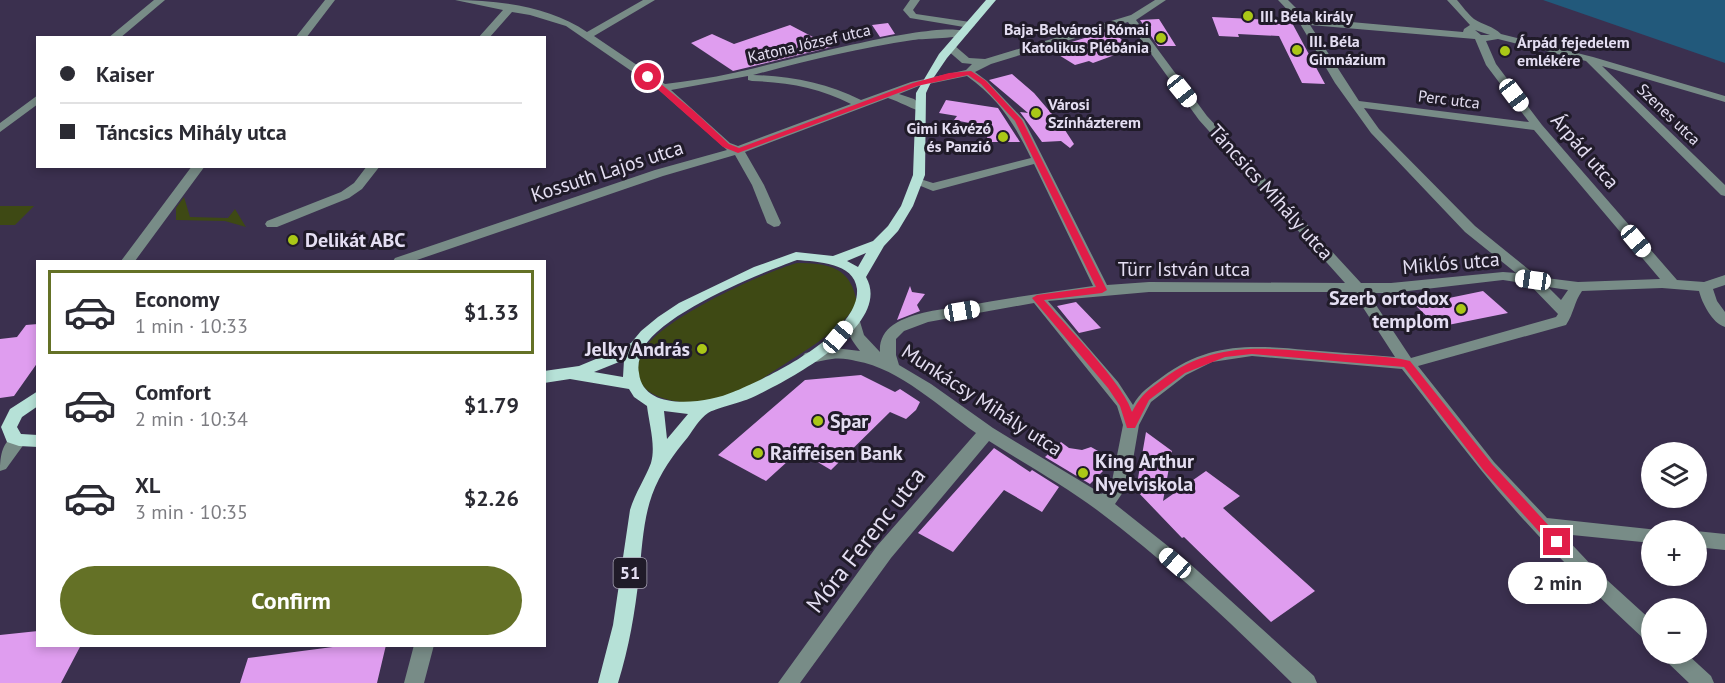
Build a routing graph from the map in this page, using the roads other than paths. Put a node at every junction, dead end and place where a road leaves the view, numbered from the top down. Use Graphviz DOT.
graph roads {
  1 [pos="160,0"];
  2 [pos="330,0"];
  3 [pos="460,0"];
  4 [pos="650,0"];
  5 [pos="915,0"];
  6 [pos="992,0"];
  7 [pos="1161,0"];
  8 [pos="1283,0"];
  9 [pos="1452,0"];
  10 [pos="1136,2"];
  11 [pos="510,8"];
  12 [pos="1130,19"];
  13 [pos="1303,21"];
  14 [pos="966,29"];
  15 [pos="1475,29"];
  16 [pos="115,36"];
  17 [pos="302,36"];
  18 [pos="485,36"];
  19 [pos="588,36"];
  20 [pos="951,48"];
  21 [pos="1589,59"];
  22 [pos="987,62"];
  23 [pos="969,73"];
  24 [pos="732,77"];
  25 [pos="926,81"];
  26 [pos="663,88"];
  27 [pos="888,94"];
  28 [pos="1725,99"];
  29 [pos="36,100"];
  30 [pos="859,104"];
  31 [pos="1355,104"];
  32 [pos="920,109"];
  33 [pos="1538,127"];
  34 [pos="0,129"];
  35 [pos="738,150"];
  36 [pos="1036,160"];
  37 [pos="197,168"];
  38 [pos="372,168"];
  39 [pos="917,182"];
  40 [pos="1725,192"];
  41 [pos="774,223"];
  42 [pos="272,224"];
  43 [pos="878,243"];
  44 [pos="129,260"];
  45 [pos="403,260"];
  46 [pos="833,261"];
  47 [pos="860,276"];
  48 [pos="1533,280"];
  49 [pos="1725,280"];
  50 [pos="1672,283"];
  51 [pos="1578,287"];
  52 [pos="1706,287"];
  53 [pos="1358,289"];
  54 [pos="1102,290"];
  55 [pos="1037,298"];
  56 [pos="1566,314"];
  57 [pos="853,319"];
  58 [pos="1725,322"];
  59 [pos="636,347"];
  60 [pos="810,357"];
  61 [pos="886,364"];
  62 [pos="1407,364"];
  63 [pos="569,375"];
  64 [pos="546,377"];
  65 [pos="632,384"];
  66 [pos="32,399"];
  67 [pos="655,404"];
  68 [pos="702,409"];
  69 [pos="0,412"];
  70 [pos="1131,425"];
  71 [pos="987,432"];
  72 [pos="11,438"];
  73 [pos="36,441"];
  74 [pos="0,464"];
  75 [pos="659,465"];
  76 [pos="1104,505"];
  77 [pos="1541,525"];
  78 [pos="1641,534"];
  79 [pos="1707,540"];
  80 [pos="1725,542"];
  81 [pos="1641,624"];
  82 [pos="423,647"];
  83 [pos="1684,664"];
  84 [pos="414,683"];
  85 [pos="608,683"];
  86 [pos="788,683"];
  87 [pos="1307,683"];
  88 [pos="1704,683"];
  1 -- 16 [label="street"];
  2 -- 17 [label="street"];
  3 -- 11 [label="street"];
  4 -- 19 [label="street"];
  5 -- 14 [label="street"];
  6 -- 14 [label="main road"];
  7 -- 12 [label="street"];
  8 -- 13 [label="street"];
  9 -- 15 [label="street, Árpád utca"];
  10 -- 12 [label="street"];
  11 -- 18 [label="street"];
  11 -- 19 [label="street"];
  12 -- 22 [label="street"];
  12 -- 53 [label="street, Táncsics Mihály utca"];
  13 -- 15 [label="street"];
  13 -- 31 [label="street"];
  14 -- 20 [label="main road"];
  14 -- 24 [label="street, Katona József utca"];
  15 -- 21 [label="street"];
  15 -- 33 [label="street, Árpád utca"];
  19 -- 26 [label="street"];
  20 -- 22 [label="street"];
  20 -- 25 [label="main road"];
  21 -- 28 [label="street"];
  21 -- 40 [label="street, Szenes utca"];
  22 -- 23 [label="street"];
  23 -- 25 [label="street, Kossuth Lajos utca"];
  23 -- 36 [label="street"];
  24 -- 26 [label="street, Katona József utca"];
  24 -- 30 [label="street"];
  25 -- 27 [label="street, Kossuth Lajos utca"];
  25 -- 32 [label="main road"];
  26 -- 35 [label="street"];
  27 -- 30 [label="street, Kossuth Lajos utca"];
  27 -- 32 [label="street"];
  29 -- 34 [label="street"];
  30 -- 35 [label="street, Kossuth Lajos utca"];
  31 -- 33 [label="street, Perc utca"];
  31 -- 48 [label="street"];
  32 -- 39 [label="main road"];
  33 -- 50 [label="street, Árpád utca"];
  35 -- 41 [label="street"];
  35 -- 45 [label="street, Kossuth Lajos utca"];
  36 -- 39 [label="street"];
  36 -- 54 [label="street"];
  37 -- 44 [label="street"];
  38 -- 42 [label="street"];
  39 -- 43 [label="main road"];
  43 -- 46 [label="main road"];
  43 -- 47 [label="main road"];
  46 -- 47 [label="main road"];
  46 -- 59 [label="main road"];
  47 -- 57 [label="main road, 51"];
  48 -- 51 [label="street, Miklós utca"];
  48 -- 53 [label="street, Miklós utca"];
  48 -- 56 [label="street"];
  49 -- 52 [label="street, Miklós utca"];
  50 -- 51 [label="street, Miklós utca"];
  50 -- 52 [label="street, Miklós utca"];
  51 -- 56 [label="street"];
  52 -- 58 [label="street"];
  53 -- 54 [label="street, Türr István utca"];
  53 -- 62 [label="street, Táncsics Mihály utca"];
  54 -- 55 [label="street, Türr István utca"];
  55 -- 61 [label="street, Türr István utca"];
  55 -- 70 [label="street"];
  56 -- 62 [label="street"];
  57 -- 60 [label="main road, 51"];
  57 -- 61 [label="street"];
  59 -- 63 [label="main road"];
  59 -- 65 [label="main road"];
  60 -- 61 [label="street"];
  60 -- 68 [label="main road, 51"];
  61 -- 71 [label="street, Munkácsy Mihály utca"];
  62 -- 70 [label="street"];
  62 -- 77 [label="street, Táncsics Mihály utca"];
  63 -- 64 [label="main road"];
  63 -- 65 [label="main road"];
  65 -- 67 [label="main road"];
  66 -- 69 [label="main road"];
  66 -- 72 [label="main road"];
  67 -- 68 [label="main road, 51"];
  67 -- 75 [label="main road, 51"];
  68 -- 75 [label="main road, 51"];
  70 -- 76 [label="street"];
  71 -- 76 [label="street, Munkácsy Mihály utca"];
  71 -- 86 [label="street, Móra Ferenc utca"];
  72 -- 73 [label="main road"];
  72 -- 74 [label="street"];
  75 -- 85 [label="main road, 51"];
  76 -- 87 [label="street, Munkácsy Mihály utca"];
  77 -- 78 [label="street"];
  77 -- 81 [label="street, Táncsics Mihály utca"];
  79 -- 80 [label="street"];
  82 -- 84 [label="street"];
  83 -- 88 [label="street"];
}
